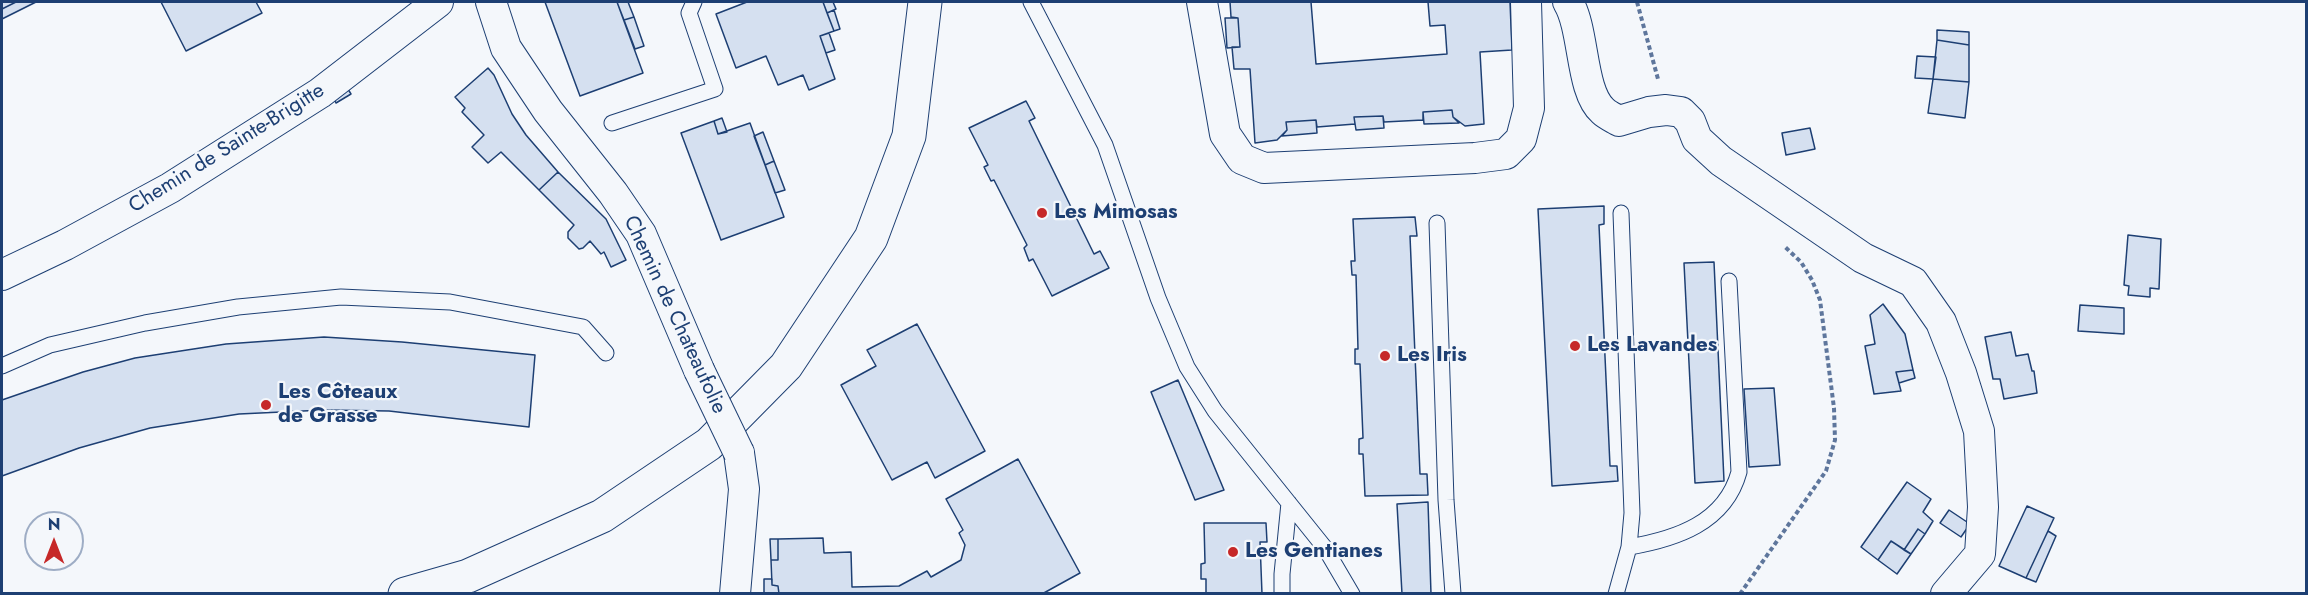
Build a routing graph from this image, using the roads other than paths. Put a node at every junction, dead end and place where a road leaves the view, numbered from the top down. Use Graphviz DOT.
graph roads {
  1 [pos="438,2"];
  2 [pos="491,2"];
  3 [pos="694,2"];
  4 [pos="925,2"];
  5 [pos="1031,2"];
  6 [pos="1202,2"];
  7 [pos="1526,2"];
  8 [pos="1568,2"];
  9 [pos="612,123"];
  10 [pos="1621,213"];
  11 [pos="1437,223"];
  12 [pos="2,275"];
  13 [pos="1730,281"];
  14 [pos="606,353"];
  15 [pos="2,366"];
  16 [pos="1289,503"];
  17 [pos="1629,547"];
  18 [pos="405,594"];
  19 [pos="735,594"];
  20 [pos="1282,594"];
  21 [pos="1352,594"];
  22 [pos="1453,594"];
  23 [pos="1616,594"];
  24 [pos="1946,594"];
  1 -- 12 [label="street, Chemin de Sainte-Brigitte"];
  2 -- 19 [label="street, Chemin de Chateaufolie, bridge"];
  3 -- 9 [label="lane"];
  4 -- 18 [label="street"];
  5 -- 16 [label="lane"];
  6 -- 7 [label="street"];
  8 -- 24 [label="street"];
  10 -- 17 [label="lane"];
  11 -- 22 [label="lane"];
  13 -- 17 [label="lane"];
  14 -- 15 [label="lane"];
  16 -- 20 [label="lane"];
  16 -- 21 [label="lane"];
  17 -- 23 [label="lane"];
}
